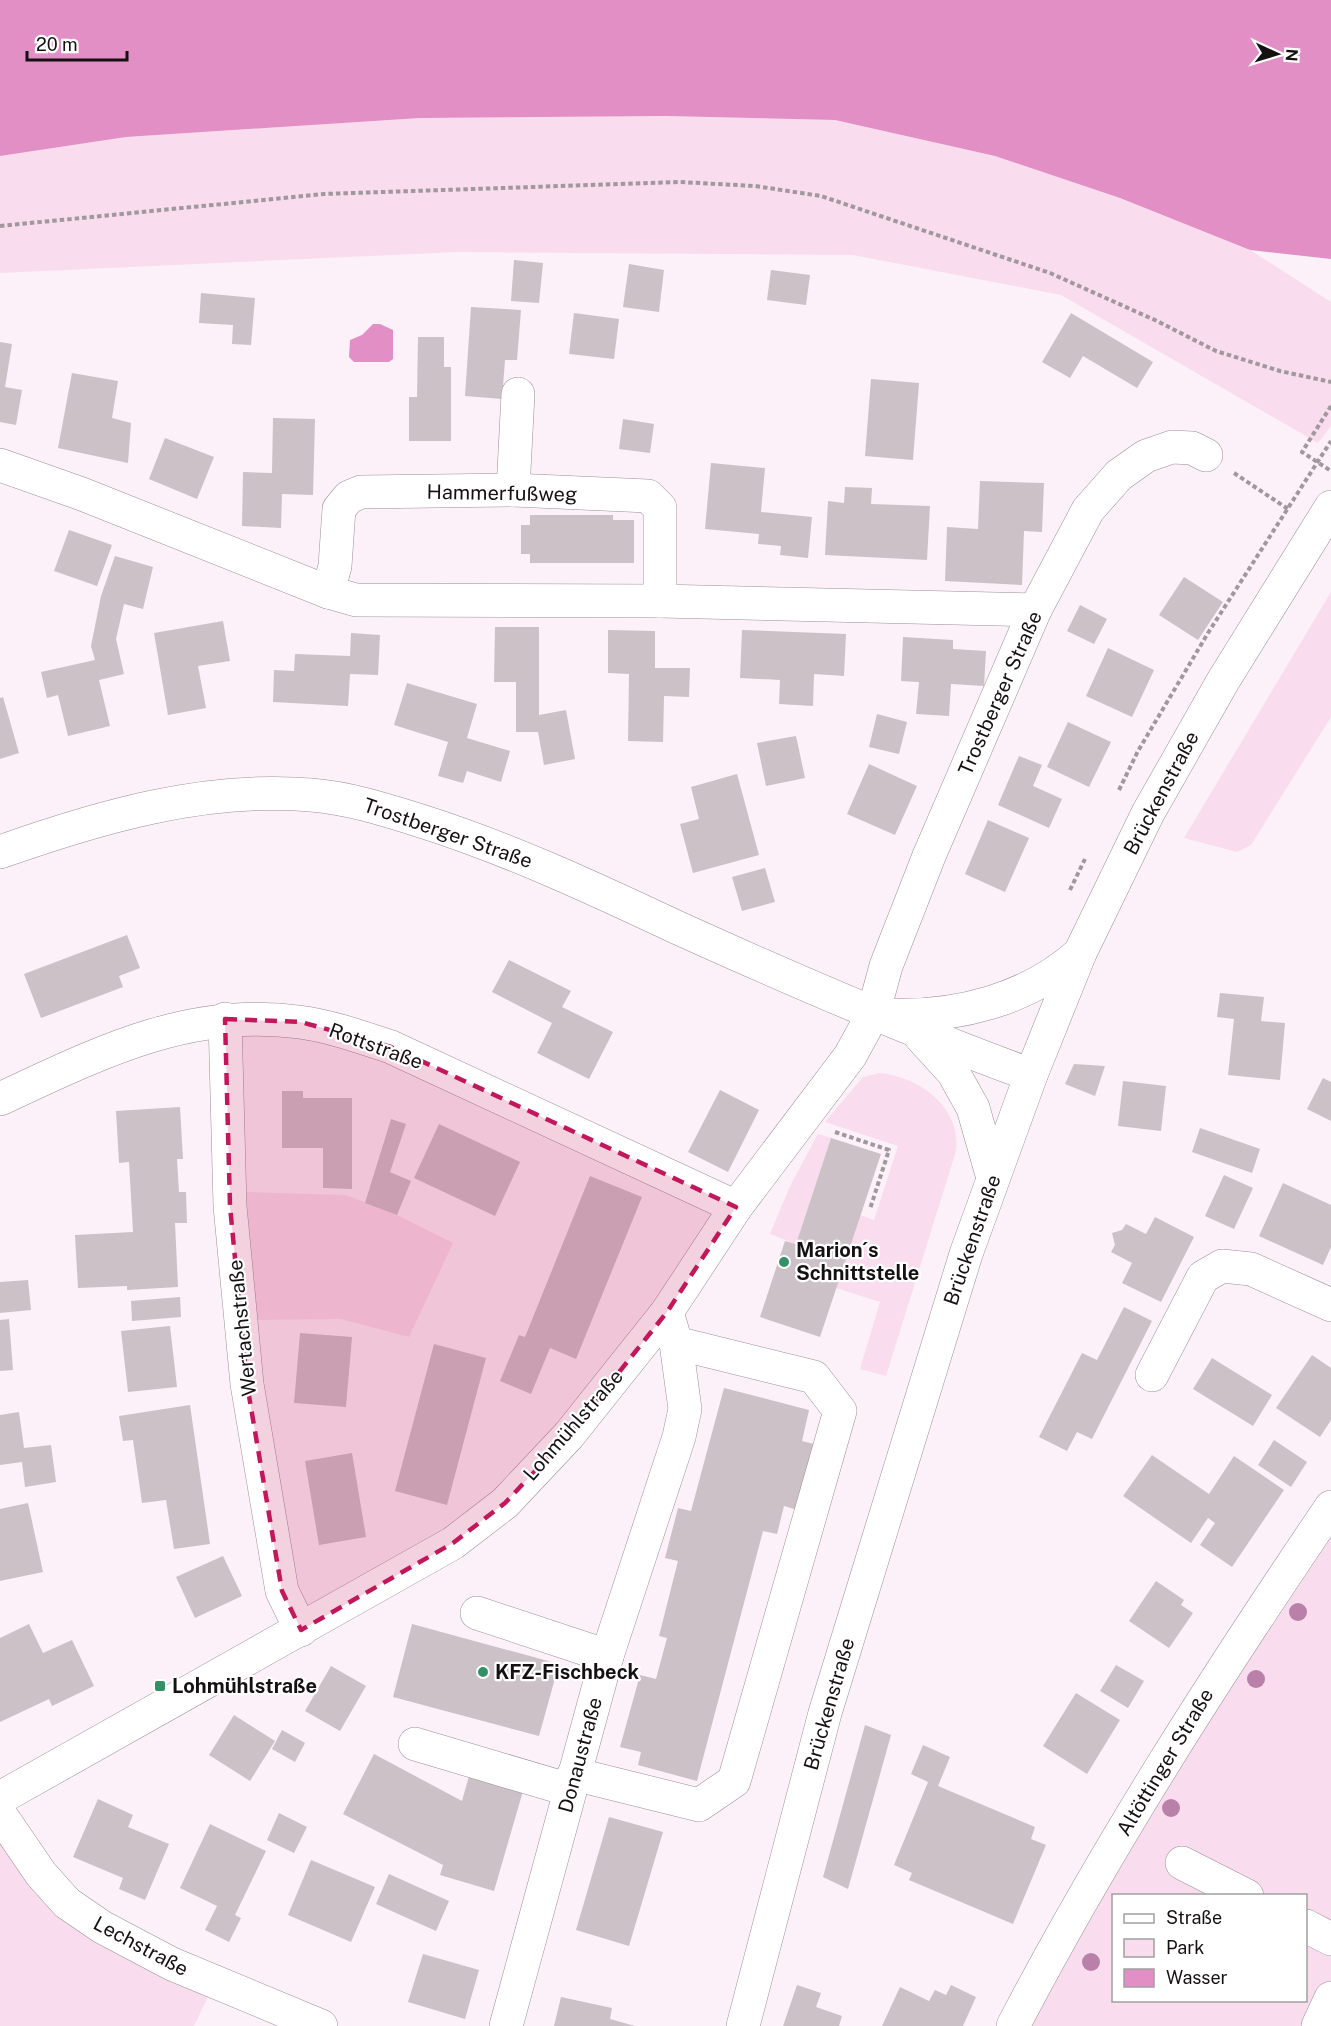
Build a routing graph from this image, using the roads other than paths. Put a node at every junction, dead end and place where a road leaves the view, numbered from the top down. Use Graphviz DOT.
graph roads {
  1 [pos="518,394"];
  2 [pos="1206,454"];
  3 [pos="0,465"];
  4 [pos="513,490"];
  5 [pos="1331,507"];
  6 [pos="328,592"];
  7 [pos="660,601"];
  8 [pos="1035,610"];
  9 [pos="0,852"];
  10 [pos="1080,953"];
  11 [pos="873,1014"];
  12 [pos="225,1019"];
  13 [pos="918,1034"];
  14 [pos="1031,1075"];
  15 [pos="0,1099"];
  16 [pos="993,1178"];
  17 [pos="736,1207"];
  18 [pos="1331,1305"];
  19 [pos="667,1312"];
  20 [pos="676,1343"];
  21 [pos="1152,1375"];
  22 [pos="1331,1507"];
  23 [pos="477,1613"];
  24 [pos="301,1630"];
  25 [pos="607,1656"];
  26 [pos="415,1744"];
  27 [pos="572,1782"];
  28 [pos="0,1798"];
  29 [pos="0,1814"];
  30 [pos="1182,1863"];
  31 [pos="1243,1894"];
  32 [pos="1307,1927"];
  33 [pos="1331,1939"];
  34 [pos="1331,1998"];
  35 [pos="742,2024"];
  36 [pos="321,2026"];
  37 [pos="506,2026"];
  38 [pos="1013,2026"];
  39 [pos="1318,2026"];
  1 -- 4 [label="street"];
  2 -- 8 [label="street, Trostberger Straße"];
  3 -- 6 [label="street"];
  4 -- 6 [label="street, Hammerfußweg"];
  4 -- 7 [label="street, Hammerfußweg"];
  5 -- 10 [label="street, Brückenstraße"];
  6 -- 7 [label="street"];
  7 -- 8 [label="street"];
  8 -- 11 [label="street, Trostberger Straße"];
  9 -- 11 [label="street, Trostberger Straße"];
  10 -- 11 [label="street"];
  10 -- 14 [label="street, Brückenstraße"];
  11 -- 13 [label="street, Trostberger Straße"];
  11 -- 17 [label="street, Lohmühlstraße"];
  12 -- 15 [label="street, Rottstraße"];
  12 -- 17 [label="street, Rottstraße"];
  12 -- 24 [label="street, Wertachstraße"];
  13 -- 14 [label="street, Trostberger Straße"];
  13 -- 16 [label="street"];
  14 -- 16 [label="street, Brückenstraße"];
  16 -- 35 [label="street, Brückenstraße"];
  17 -- 19 [label="street, Lohmühlstraße"];
  18 -- 21 [label="street"];
  19 -- 20 [label="street, Donaustraße"];
  19 -- 24 [label="street, Lohmühlstraße"];
  20 -- 25 [label="street, Donaustraße"];
  20 -- 27 [label="street"];
  22 -- 38 [label="street, Altöttinger Straße"];
  23 -- 25 [label="street"];
  24 -- 28 [label="street, Lohmühlstraße"];
  25 -- 27 [label="street, Donaustraße"];
  26 -- 27 [label="street"];
  27 -- 37 [label="street, Donaustraße"];
  29 -- 36 [label="street, Lechstraße"];
  30 -- 31 [label="street"];
  32 -- 33 [label="street"];
  34 -- 39 [label="street"];
}
